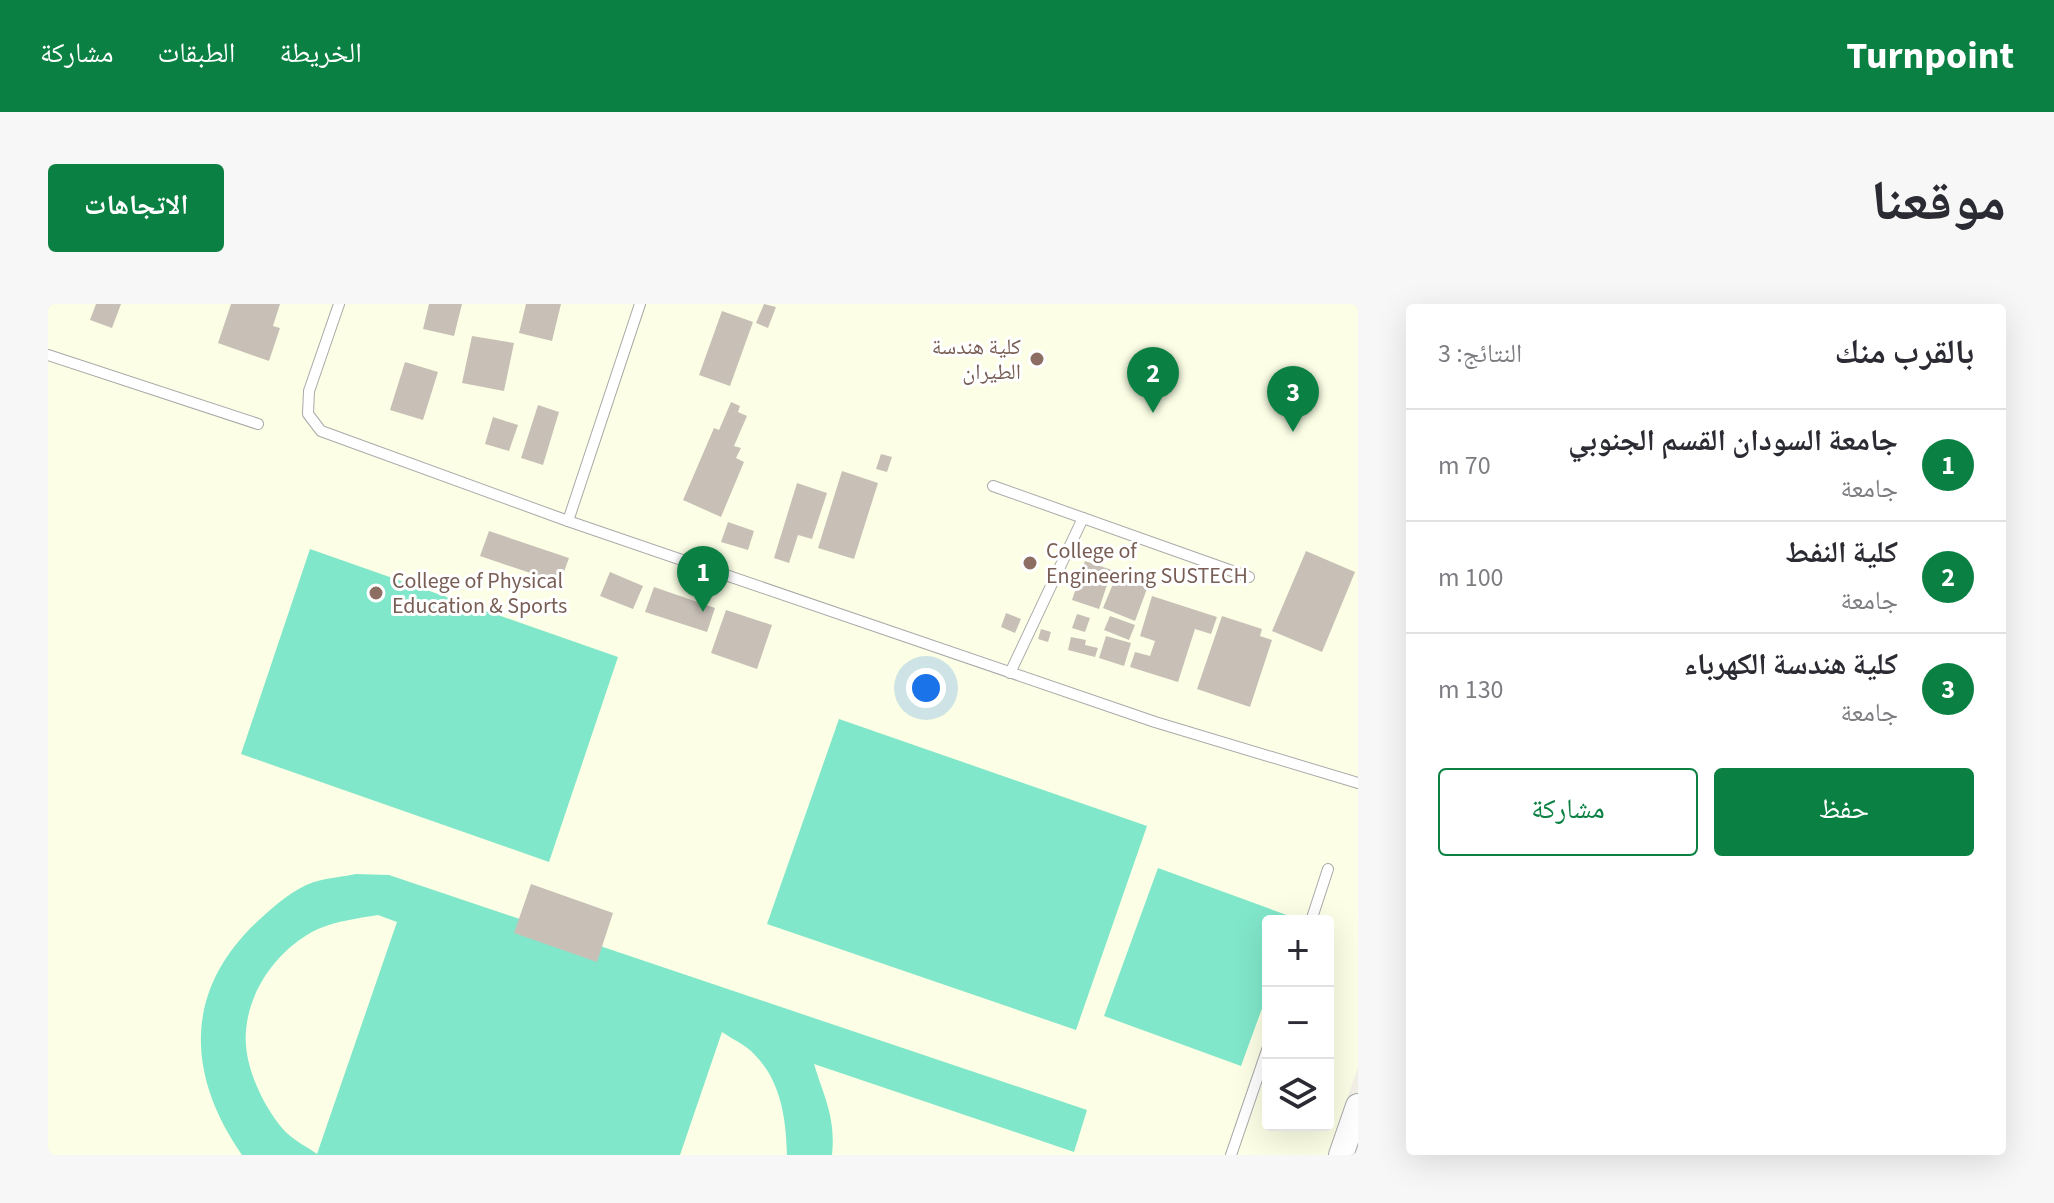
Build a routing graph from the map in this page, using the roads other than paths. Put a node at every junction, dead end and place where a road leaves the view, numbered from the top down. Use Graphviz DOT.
graph roads {
  1 [pos="339,304"];
  2 [pos="640,304"];
  3 [pos="48,355"];
  4 [pos="258,424"];
  5 [pos="993,486"];
  6 [pos="1083,518"];
  7 [pos="568,521"];
  8 [pos="1249,577"];
  9 [pos="1010,673"];
  10 [pos="1358,783"];
  11 [pos="1328,869"];
  12 [pos="1313,915"];
  13 [pos="1264,1059"];
  14 [pos="1358,1106"];
  15 [pos="1231,1155"];
  16 [pos="1341,1155"];
  1 -- 7 [label="lane"];
  2 -- 7 [label="lane"];
  3 -- 4 [label="lane"];
  5 -- 6 [label="lane"];
  6 -- 8 [label="lane"];
  6 -- 9 [label="lane"];
  7 -- 9 [label="lane"];
  9 -- 10 [label="lane"];
  11 -- 12 [label="lane"];
  13 -- 15 [label="lane"];
  14 -- 16 [label="street"];
}
